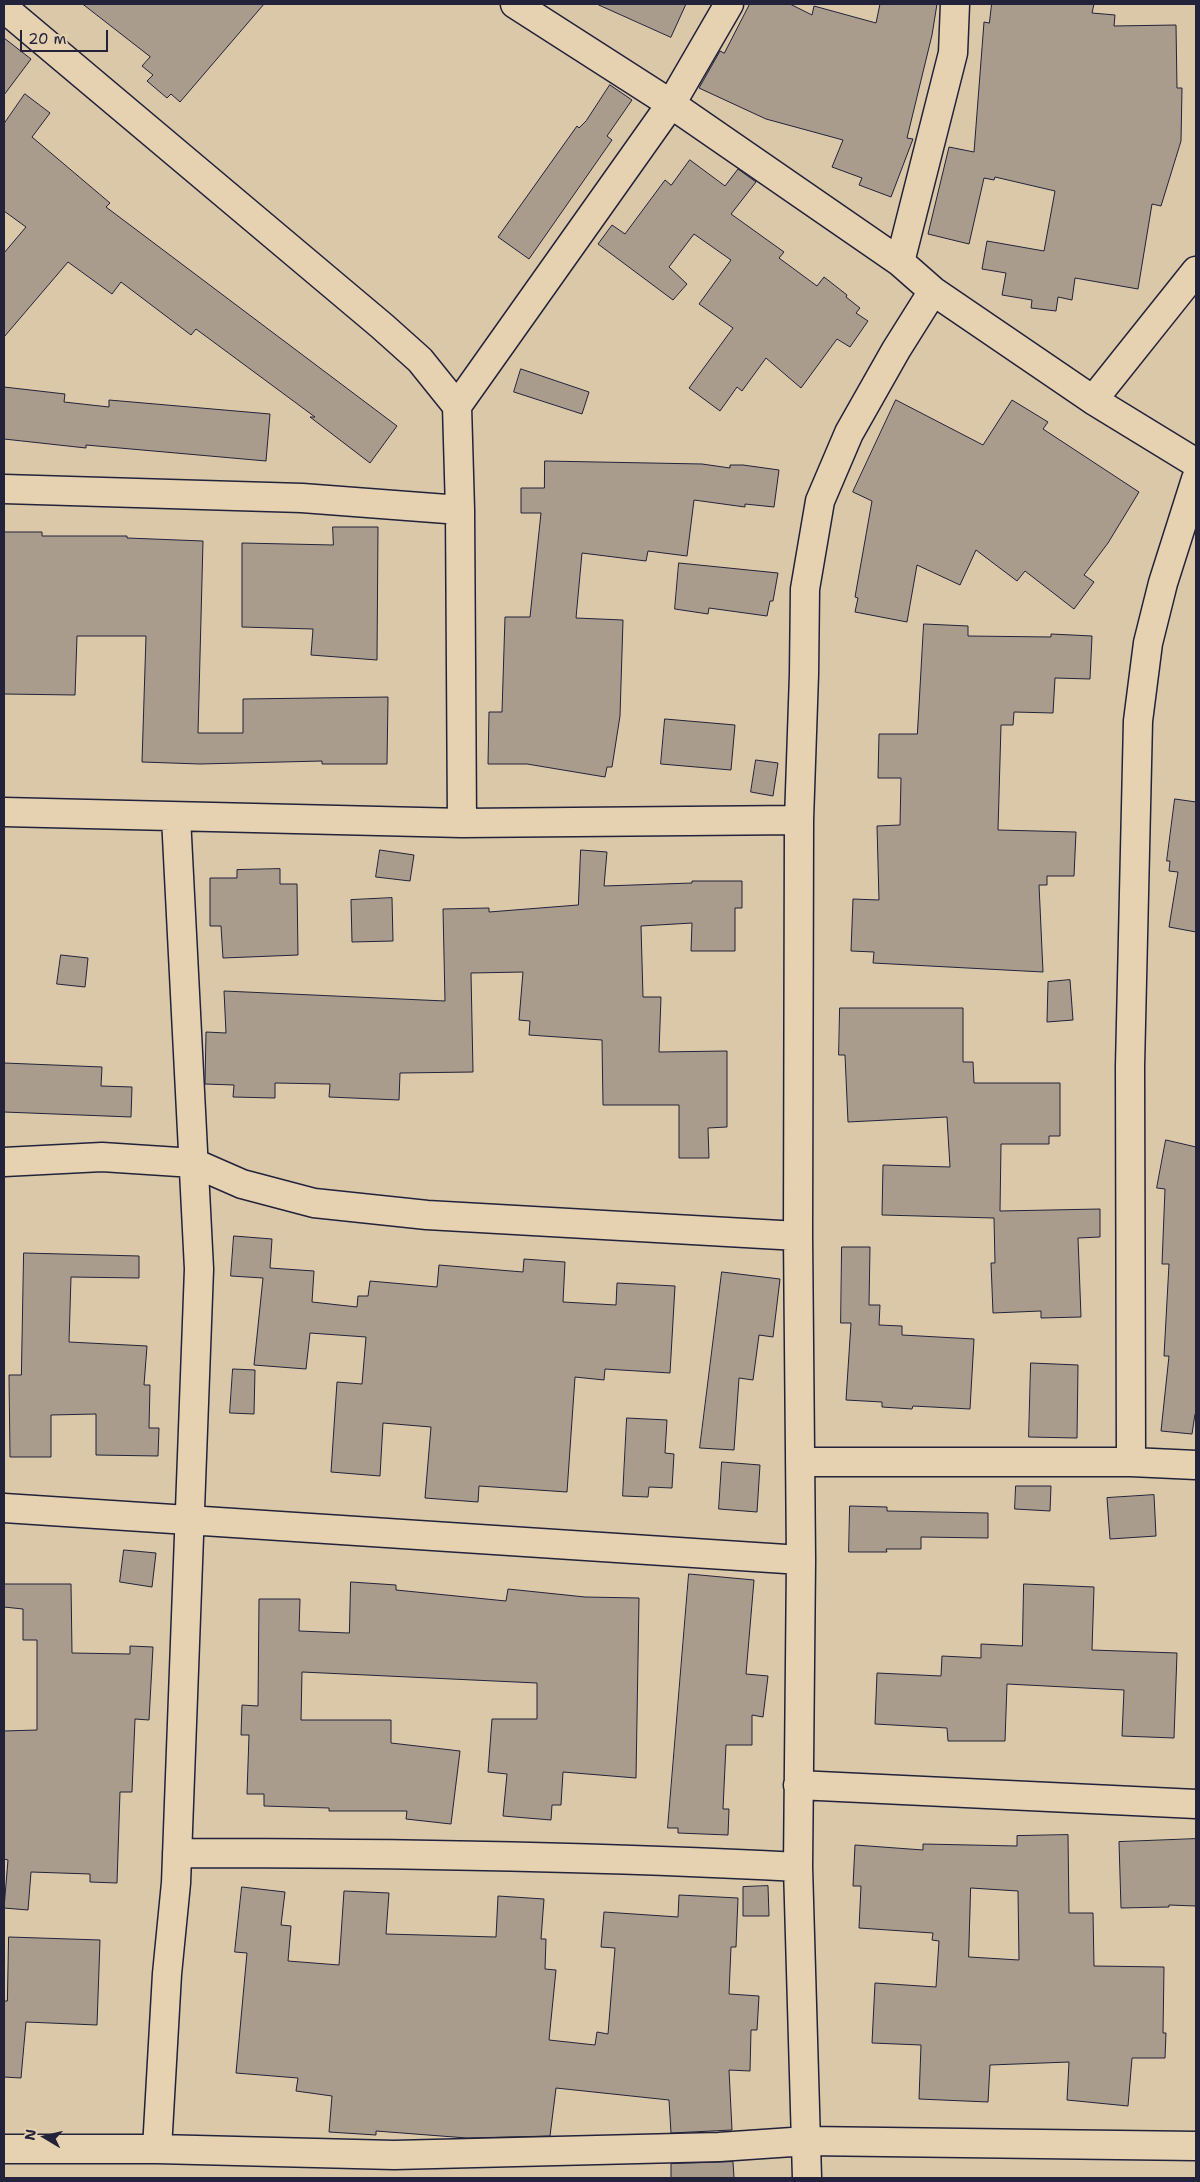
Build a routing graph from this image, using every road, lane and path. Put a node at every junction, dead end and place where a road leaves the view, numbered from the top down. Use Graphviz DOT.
graph roads {
  1 [pos="516,4"];
  2 [pos="729,4"];
  3 [pos="955,4"];
  4 [pos="4,8"];
  5 [pos="671,104"];
  6 [pos="900,262"];
  7 [pos="1196,271"];
  8 [pos="932,290"];
  9 [pos="1092,400"];
  10 [pos="457,406"];
  11 [pos="1196,463"];
  12 [pos="1196,479"];
  13 [pos="4,489"];
  14 [pos="460,510"];
  15 [pos="4,812"];
  16 [pos="176,817"];
  17 [pos="799,820"];
  18 [pos="462,823"];
  19 [pos="4,1162"];
  20 [pos="194,1163"];
  21 [pos="798,1236"];
  22 [pos="800,1462"];
  23 [pos="1131,1462"];
  24 [pos="1196,1465"];
  25 [pos="4,1508"];
  26 [pos="188,1520"];
  27 [pos="801,1560"];
  28 [pos="798,1785"];
  29 [pos="1196,1804"];
  30 [pos="176,1853"];
  31 [pos="798,1867"];
  32 [pos="807,2141"];
  33 [pos="1196,2146"];
  34 [pos="4,2149"];
  35 [pos="157,2149"];
  36 [pos="807,2178"];
  1 -- 5 [label="street"];
  2 -- 5 [label="street"];
  3 -- 6 [label="street"];
  4 -- 10 [label="street"];
  5 -- 6 [label="street"];
  5 -- 10 [label="street"];
  6 -- 8 [label="street"];
  7 -- 9 [label="street"];
  8 -- 9 [label="street"];
  8 -- 17 [label="street"];
  9 -- 11 [label="street"];
  10 -- 14 [label="street"];
  12 -- 23 [label="street"];
  13 -- 14 [label="street"];
  14 -- 18 [label="street"];
  15 -- 16 [label="street"];
  16 -- 18 [label="street"];
  16 -- 20 [label="street"];
  17 -- 18 [label="street"];
  17 -- 21 [label="street"];
  19 -- 20 [label="street"];
  20 -- 21 [label="street"];
  20 -- 26 [label="street"];
  21 -- 22 [label="street"];
  22 -- 23 [label="street"];
  22 -- 27 [label="street"];
  23 -- 24 [label="street"];
  25 -- 26 [label="street"];
  26 -- 27 [label="street"];
  26 -- 30 [label="street"];
  27 -- 28 [label="street"];
  28 -- 29 [label="street"];
  28 -- 31 [label="street"];
  30 -- 31 [label="street"];
  30 -- 35 [label="street"];
  31 -- 32 [label="street"];
  32 -- 33 [label="street"];
  32 -- 35 [label="street"];
  32 -- 36 [label="street"];
  34 -- 35 [label="street"];
}
